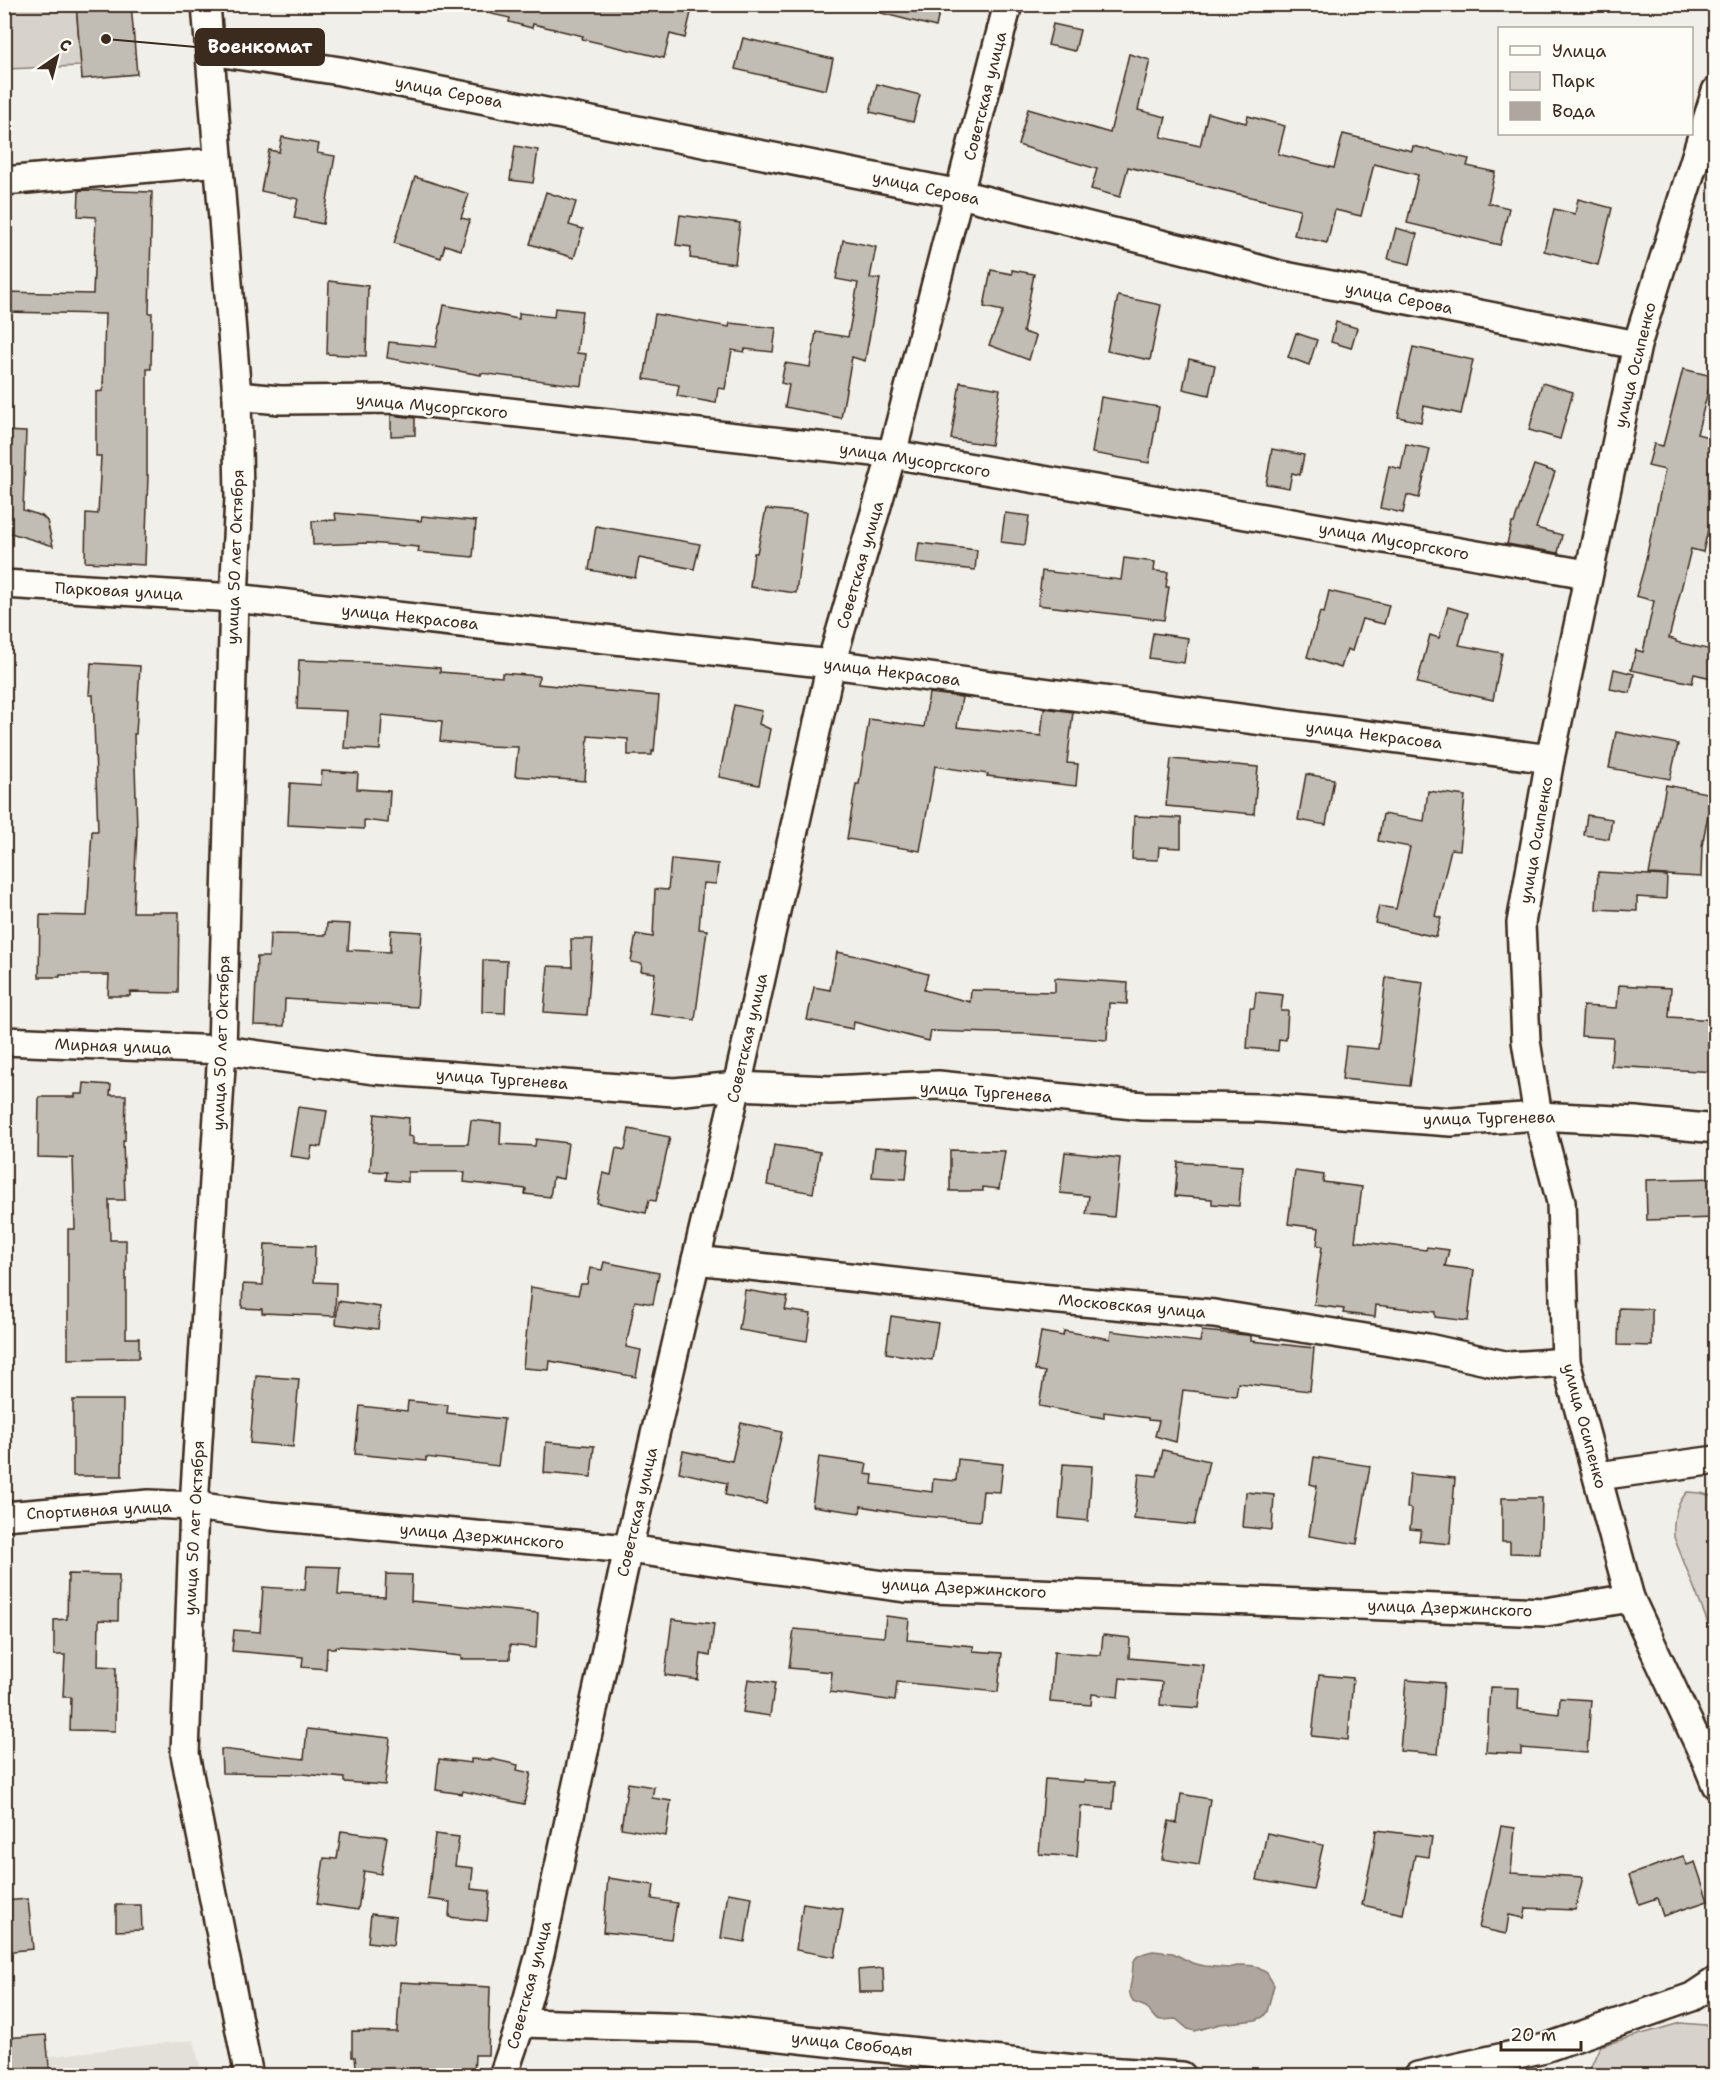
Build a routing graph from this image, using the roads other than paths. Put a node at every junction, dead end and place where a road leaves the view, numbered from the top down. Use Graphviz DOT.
graph roads {
  1 [pos="206,4"];
  2 [pos="1008,4"];
  3 [pos="210,51"];
  4 [pos="1716,91"];
  5 [pos="218,162"];
  6 [pos="4,181"];
  7 [pos="960,194"];
  8 [pos="1637,345"];
  9 [pos="237,396"];
  10 [pos="892,454"];
  11 [pos="1587,574"];
  12 [pos="4,584"];
  13 [pos="234,597"];
  14 [pos="831,664"];
  15 [pos="1550,759"];
  16 [pos="4,1041"];
  17 [pos="222,1050"];
  18 [pos="737,1086"];
  19 [pos="1538,1116"];
  20 [pos="1716,1129"];
  21 [pos="696,1260"];
  22 [pos="1566,1362"];
  23 [pos="1716,1460"];
  24 [pos="1598,1476"];
  25 [pos="194,1506"];
  26 [pos="4,1516"];
  27 [pos="628,1550"];
  28 [pos="1630,1598"];
  29 [pos="1716,1785"];
  30 [pos="1716,1981"];
  31 [pos="521,2023"];
  32 [pos="249,2076"];
  33 [pos="503,2076"];
  34 [pos="1182,2076"];
  35 [pos="1418,2076"];
  1 -- 3 [label="street, улица 50 лет Октября"];
  2 -- 7 [label="street, Советская улица"];
  3 -- 5 [label="street, улица 50 лет Октября"];
  3 -- 7 [label="street, улица Серова"];
  4 -- 8 [label="street, улица Осипенко"];
  5 -- 6 [label="street"];
  5 -- 9 [label="street, улица 50 лет Октября"];
  7 -- 8 [label="street, улица Серова"];
  7 -- 10 [label="street, Советская улица"];
  8 -- 11 [label="street, улица Осипенко"];
  9 -- 10 [label="street, улица Мусоргского"];
  9 -- 13 [label="street, улица 50 лет Октября"];
  10 -- 11 [label="street, улица Мусоргского"];
  10 -- 14 [label="street, Советская улица"];
  11 -- 15 [label="street, улица Осипенко"];
  12 -- 13 [label="street, Парковая улица"];
  13 -- 14 [label="street, улица Некрасова"];
  13 -- 17 [label="street, улица 50 лет Октября"];
  14 -- 15 [label="street, улица Некрасова"];
  14 -- 18 [label="street, Советская улица"];
  15 -- 19 [label="street, улица Осипенко"];
  16 -- 17 [label="street, Мирная улица"];
  17 -- 18 [label="street, улица Тургенева"];
  17 -- 25 [label="street, улица 50 лет Октября"];
  18 -- 19 [label="street, улица Тургенева"];
  18 -- 21 [label="street, Советская улица"];
  19 -- 20 [label="street, улица Тургенева"];
  19 -- 22 [label="street, улица Осипенко"];
  21 -- 22 [label="street, Московская улица"];
  21 -- 27 [label="street, Советская улица"];
  22 -- 24 [label="street, улица Осипенко"];
  23 -- 24 [label="street"];
  24 -- 28 [label="street, улица Осипенко"];
  25 -- 26 [label="street, Спортивная улица"];
  25 -- 27 [label="street, улица Дзержинского"];
  25 -- 32 [label="street, улица 50 лет Октября"];
  27 -- 28 [label="street, улица Дзержинского"];
  27 -- 31 [label="street, Советская улица"];
  28 -- 29 [label="street, улица Осипенко"];
  30 -- 35 [label="street"];
  31 -- 33 [label="street, Советская улица"];
  31 -- 34 [label="street, улица Свободы"];
}
